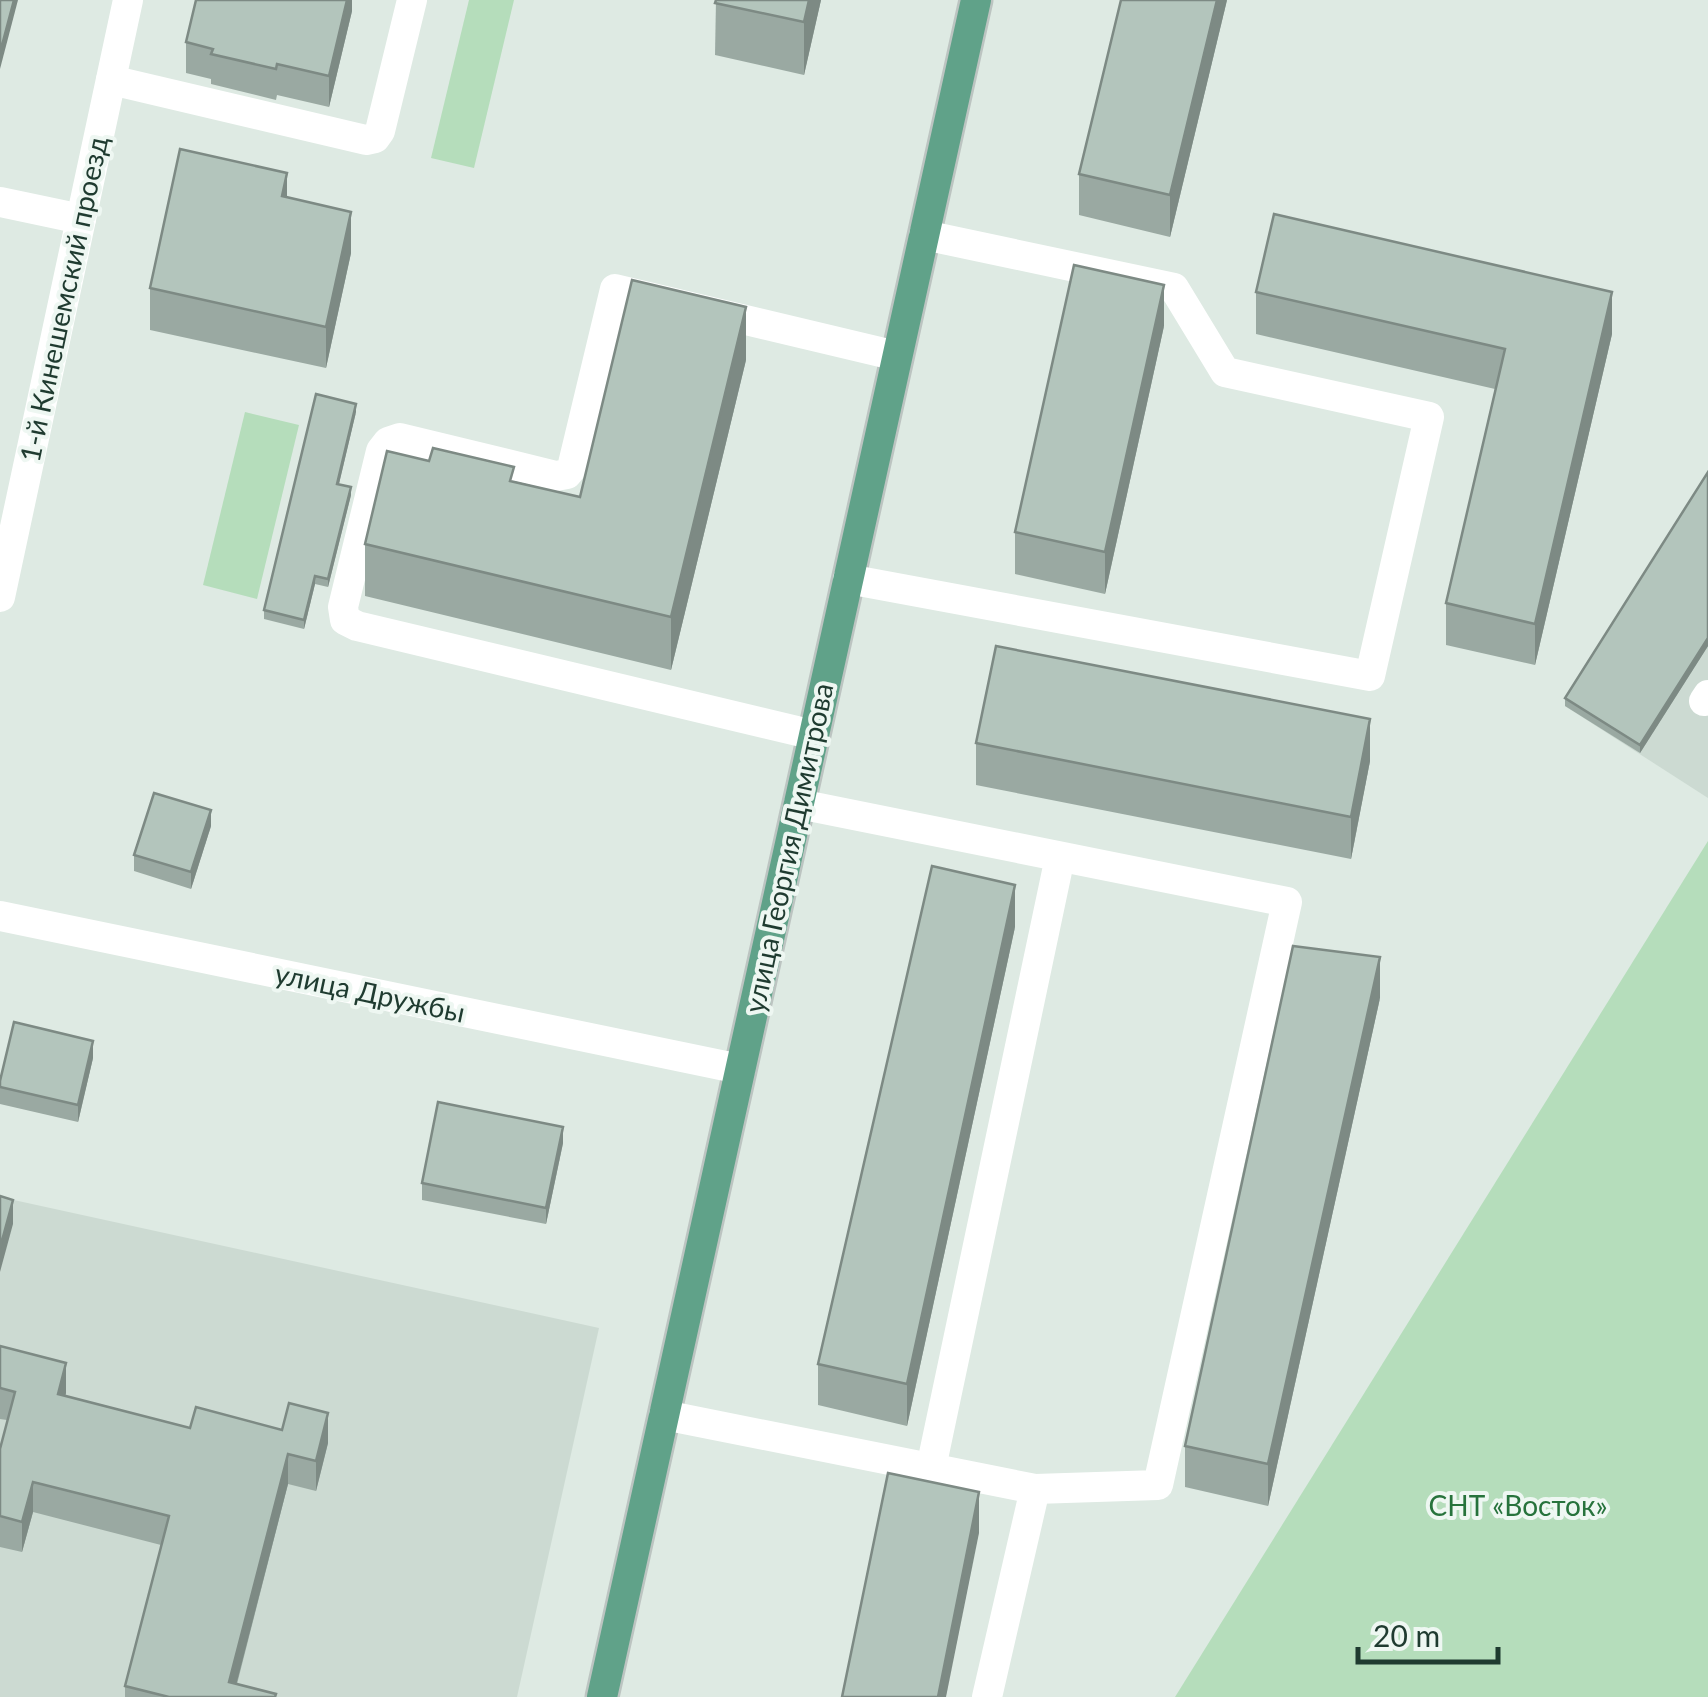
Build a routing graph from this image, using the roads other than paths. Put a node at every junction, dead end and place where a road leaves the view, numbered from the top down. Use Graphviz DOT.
graph roads {
  1 [pos="128,0"];
  2 [pos="412,0"];
  3 [pos="976,0"];
  4 [pos="111,80"];
  5 [pos="0,202"];
  6 [pos="81,219"];
  7 [pos="924,235"];
  8 [pos="897,356"];
  9 [pos="848,579"];
  10 [pos="0,597"];
  11 [pos="814,735"];
  12 [pos="798,804"];
  13 [pos="1060,856"];
  14 [pos="0,916"];
  15 [pos="740,1068"];
  16 [pos="664,1415"];
  17 [pos="931,1468"];
  18 [pos="1035,1488"];
  19 [pos="602,1697"];
  20 [pos="987,1697"];
  1 -- 4 [label="street, 1-й Кинешемский проезд"];
  2 -- 4 [label="street"];
  3 -- 7 [label="main road, улица Георгия Димитрова"];
  4 -- 6 [label="street, 1-й Кинешемский проезд"];
  5 -- 6 [label="street"];
  6 -- 10 [label="street, 1-й Кинешемский проезд"];
  7 -- 8 [label="main road, улица Георгия Димитрова"];
  7 -- 9 [label="street"];
  8 -- 9 [label="main road, улица Георгия Димитрова"];
  8 -- 11 [label="street"];
  9 -- 11 [label="main road, улица Георгия Димитрова"];
  11 -- 12 [label="main road, улица Георгия Димитрова"];
  12 -- 13 [label="street"];
  12 -- 15 [label="main road, улица Георгия Димитрова"];
  13 -- 17 [label="street"];
  13 -- 18 [label="street"];
  14 -- 15 [label="street, улица Дружбы"];
  15 -- 16 [label="main road, улица Георгия Димитрова"];
  16 -- 17 [label="street"];
  16 -- 19 [label="main road, улица Георгия Димитрова"];
  17 -- 18 [label="street"];
  18 -- 20 [label="street"];
}
